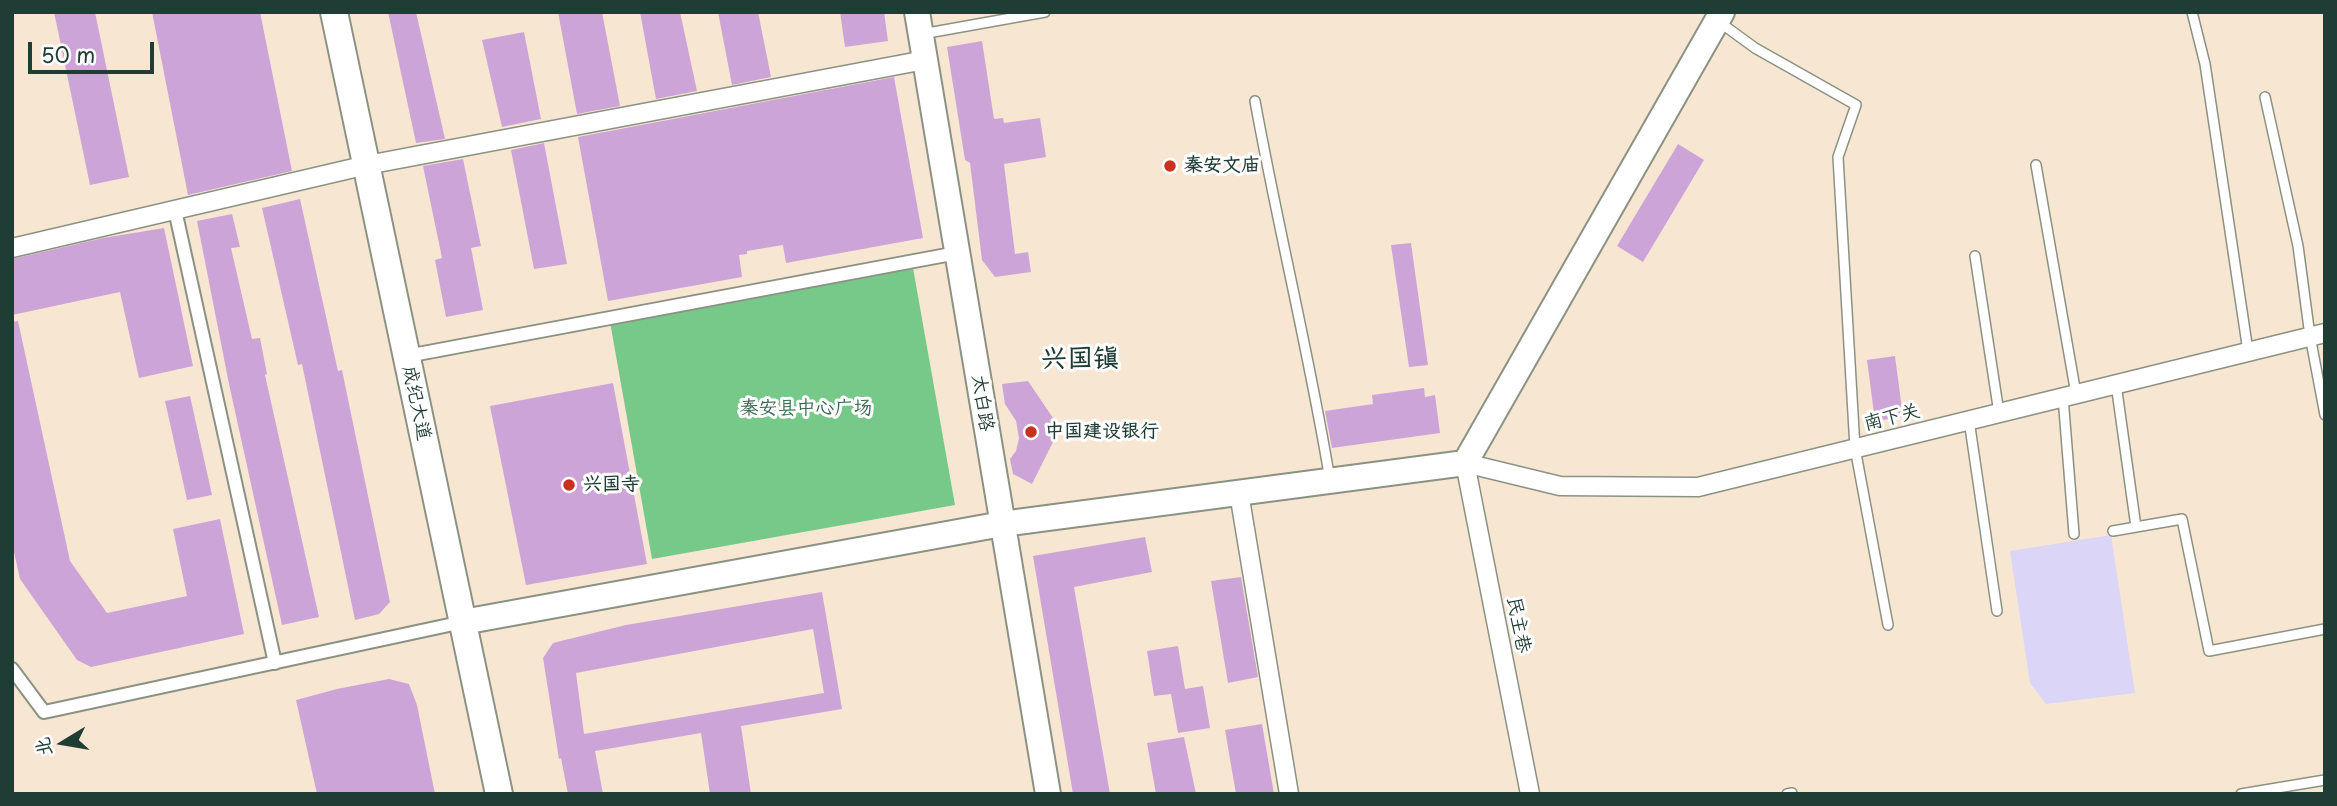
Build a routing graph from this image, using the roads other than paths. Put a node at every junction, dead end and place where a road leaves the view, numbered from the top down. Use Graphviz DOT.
graph roads {
  1 [pos="334,12"];
  2 [pos="1045,12"];
  3 [pos="2192,12"];
  4 [pos="1716,15"];
  5 [pos="919,23"];
  6 [pos="925,60"];
  7 [pos="2265,97"];
  8 [pos="1255,101"];
  9 [pos="366,165"];
  10 [pos="2036,165"];
  11 [pos="175,210"];
  12 [pos="12,248"];
  13 [pos="957,253"];
  14 [pos="1975,256"];
  15 [pos="2317,335"];
  16 [pos="2248,351"];
  17 [pos="407,356"];
  18 [pos="2116,384"];
  19 [pos="2070,395"];
  20 [pos="1999,413"];
  21 [pos="2325,415"];
  22 [pos="1969,420"];
  23 [pos="1855,448"];
  24 [pos="1465,464"];
  25 [pos="1330,481"];
  26 [pos="1239,493"];
  27 [pos="1002,524"];
  28 [pos="2136,527"];
  29 [pos="2113,531"];
  30 [pos="2074,534"];
  31 [pos="1997,611"];
  32 [pos="463,622"];
  33 [pos="1888,625"];
  34 [pos="2325,629"];
  35 [pos="275,663"];
  36 [pos="12,669"];
  37 [pos="2325,780"];
  38 [pos="499,794"];
  39 [pos="1048,794"];
  40 [pos="1289,794"];
  41 [pos="1530,794"];
  42 [pos="2241,794"];
  1 -- 9 [label="main road, 成纪大道"];
  2 -- 5 [label="lane"];
  3 -- 16 [label="lane"];
  4 -- 23 [label="lane"];
  4 -- 24 [label="main road"];
  5 -- 6 [label="main road, 太白路"];
  6 -- 9 [label="street"];
  6 -- 13 [label="main road, 太白路"];
  7 -- 15 [label="lane"];
  8 -- 25 [label="lane"];
  9 -- 11 [label="street"];
  9 -- 17 [label="main road, 成纪大道"];
  10 -- 19 [label="lane"];
  11 -- 12 [label="street"];
  11 -- 35 [label="street"];
  13 -- 17 [label="street"];
  13 -- 27 [label="main road, 太白路"];
  14 -- 20 [label="lane"];
  15 -- 16 [label="street, 南下关"];
  15 -- 21 [label="lane"];
  16 -- 18 [label="street, 南下关"];
  17 -- 32 [label="main road, 成纪大道"];
  18 -- 19 [label="street, 南下关"];
  18 -- 28 [label="lane"];
  19 -- 20 [label="street, 南下关"];
  19 -- 30 [label="lane"];
  20 -- 22 [label="street, 南下关"];
  22 -- 23 [label="street, 南下关"];
  22 -- 31 [label="lane"];
  23 -- 24 [label="street, 南下关"];
  23 -- 33 [label="lane"];
  24 -- 25 [label="main road"];
  24 -- 41 [label="street, 民主巷"];
  25 -- 26 [label="main road"];
  26 -- 27 [label="main road"];
  26 -- 40 [label="street"];
  27 -- 32 [label="main road"];
  27 -- 39 [label="main road, 太白路"];
  28 -- 29 [label="lane"];
  28 -- 34 [label="lane"];
  32 -- 35 [label="street"];
  32 -- 38 [label="main road, 成纪大道"];
  35 -- 36 [label="street"];
  37 -- 42 [label="lane"];
}
